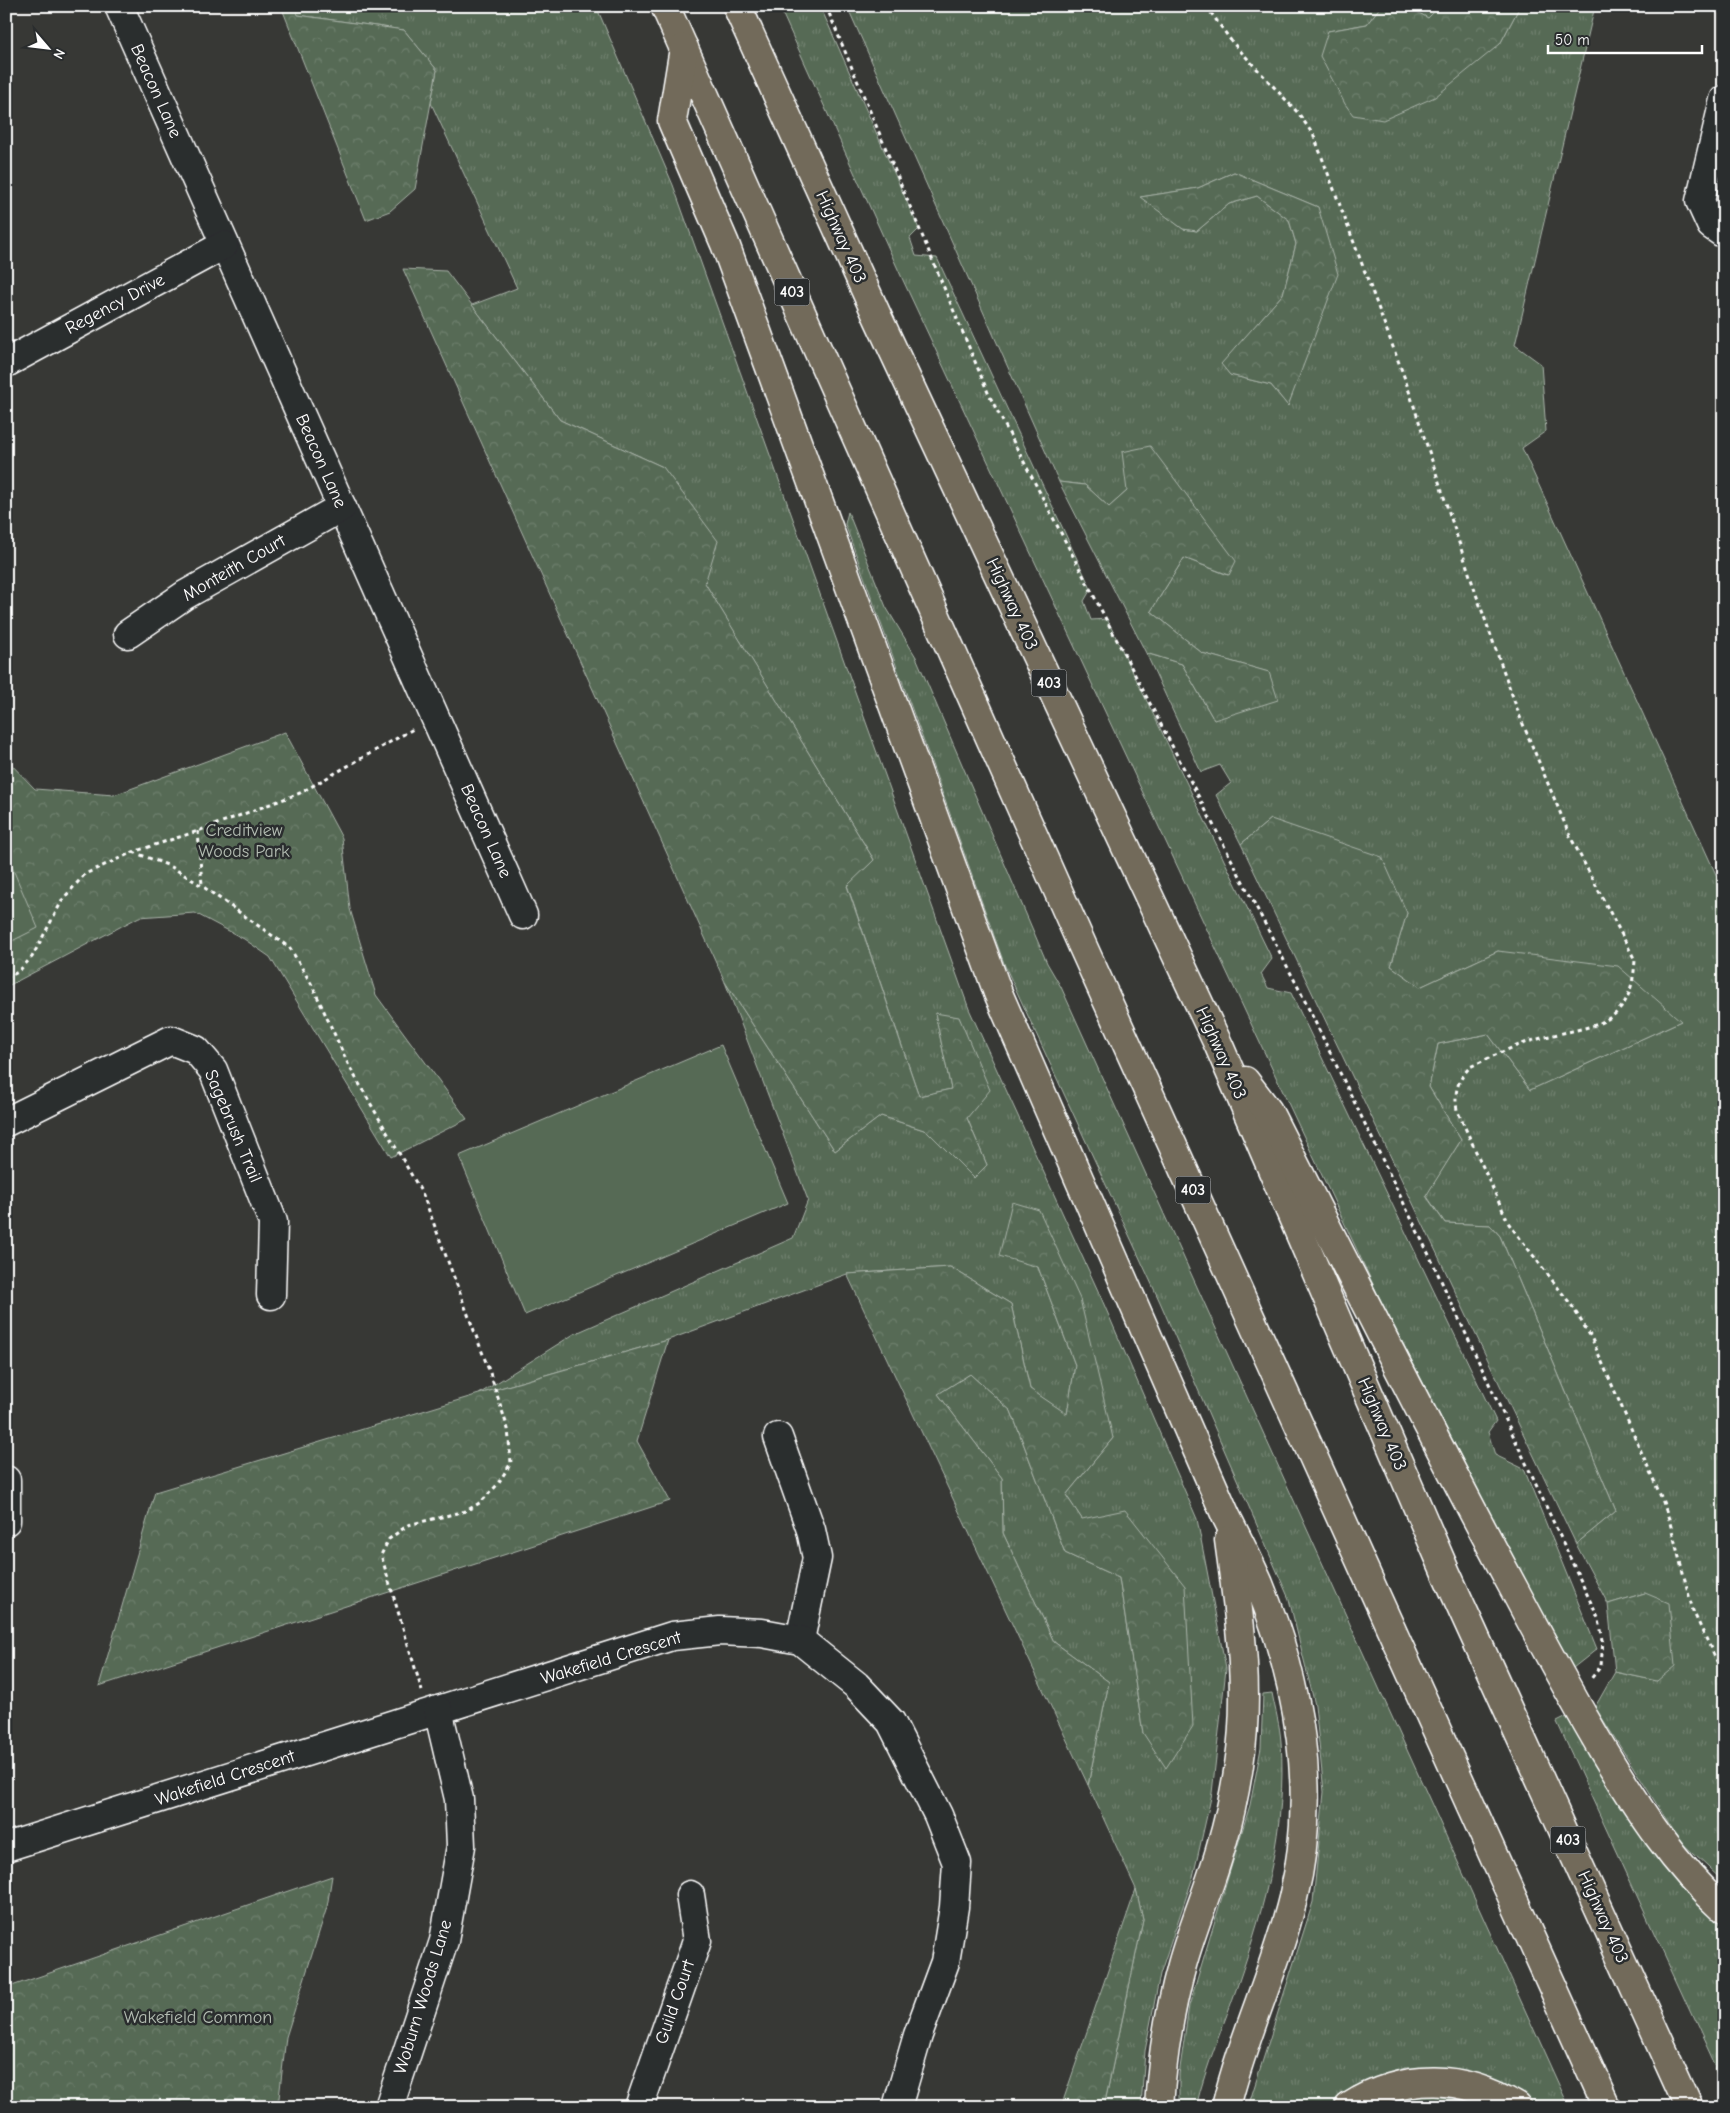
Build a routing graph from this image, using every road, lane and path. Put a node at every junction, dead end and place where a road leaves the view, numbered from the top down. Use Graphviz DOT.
graph roads {
  1 [pos="119,6"];
  2 [pos="665,6"];
  3 [pos="737,6"];
  4 [pos="826,6"];
  5 [pos="1206,6"];
  6 [pos="684,48"];
  7 [pos="1724,100"];
  8 [pos="1724,234"];
  9 [pos="224,245"];
  10 [pos="6,363"];
  11 [pos="342,506"];
  12 [pos="128,634"];
  13 [pos="434,714"];
  14 [pos="198,831"];
  15 [pos="133,852"];
  16 [pos="202,886"];
  17 [pos="523,915"];
  18 [pos="6,978"];
  19 [pos="1219,1046"];
  20 [pos="6,1122"];
  21 [pos="271,1295"];
  22 [pos="778,1437"];
  23 [pos="6,1480"];
  24 [pos="1226,1516"];
  25 [pos="6,1521"];
  26 [pos="800,1640"];
  27 [pos="1724,1676"];
  28 [pos="1571,1697"];
  29 [pos="434,1712"];
  30 [pos="6,1847"];
  31 [pos="690,1895"];
  32 [pos="1724,1910"];
  33 [pos="389,2107"];
  34 [pos="639,2107"];
  35 [pos="897,2107"];
  36 [pos="1159,2107"];
  37 [pos="1226,2107"];
  38 [pos="1350,2107"];
  39 [pos="1517,2107"];
  40 [pos="1607,2107"];
  41 [pos="1689,2107"];
  1 -- 9 [label="street, Beacon Lane"];
  2 -- 6 [label="highway, 403"];
  3 -- 19 [label="highway, Highway 403 / 403"];
  4 -- 28 [label="path"];
  5 -- 27 [label="path"];
  6 -- 24 [label="highway"];
  6 -- 40 [label="highway, 403"];
  7 -- 8 [label="street"];
  9 -- 10 [label="street, Regency Drive"];
  9 -- 11 [label="street, Beacon Lane"];
  11 -- 12 [label="street, Monteith Court"];
  11 -- 13 [label="street, Beacon Lane"];
  13 -- 14 [label="path"];
  13 -- 17 [label="street, Beacon Lane"];
  14 -- 15 [label="path"];
  14 -- 16 [label="path"];
  15 -- 16 [label="path"];
  15 -- 18 [label="path"];
  16 -- 29 [label="path"];
  19 -- 28 [label="highway"];
  19 -- 41 [label="highway, Highway 403 / 403"];
  20 -- 21 [label="street, Sagebrush Trail"];
  22 -- 26 [label="street"];
  23 -- 25 [label="street"];
  24 -- 36 [label="highway"];
  24 -- 37 [label="highway"];
  26 -- 29 [label="street, Wakefield Crescent"];
  26 -- 35 [label="street, Wakefield Crescent"];
  28 -- 32 [label="highway"];
  29 -- 30 [label="street, Wakefield Crescent"];
  29 -- 33 [label="street, Woburn Woods Lane"];
  31 -- 34 [label="street, Guild Court"];
  38 -- 39 [label="highway"];
}
